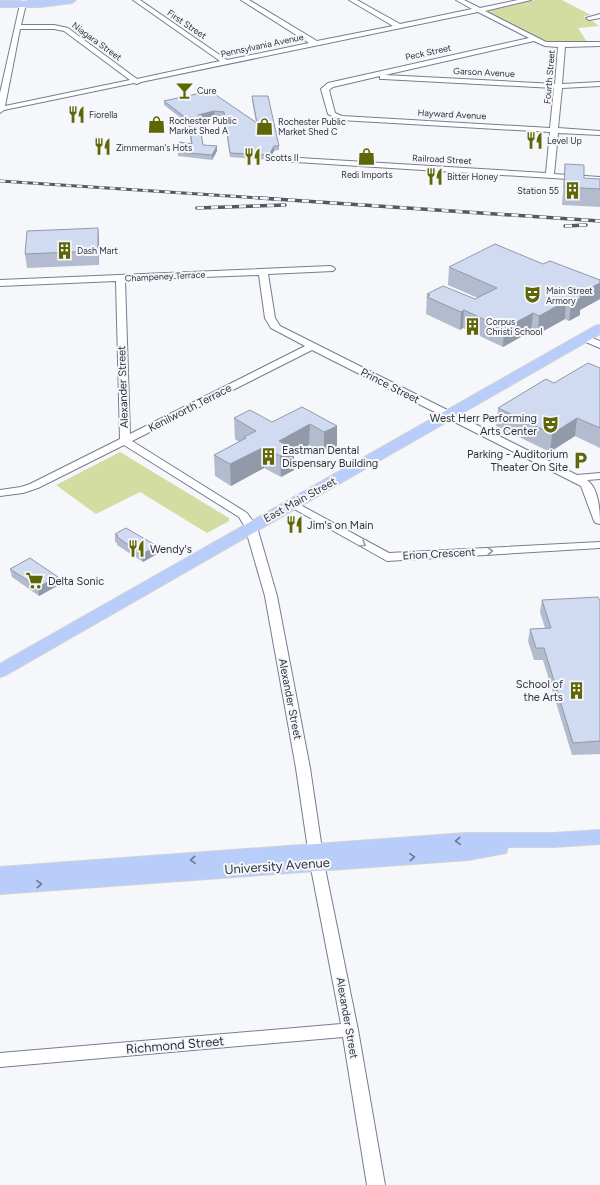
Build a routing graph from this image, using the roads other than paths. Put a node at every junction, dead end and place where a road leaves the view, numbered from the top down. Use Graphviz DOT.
graph roads {
  1 [pos="38,0"];
  2 [pos="72,0"];
  3 [pos="136,0"];
  4 [pos="244,0"];
  5 [pos="352,0"];
  6 [pos="459,0"];
  7 [pos="528,0"];
  8 [pos="24,2"];
  9 [pos="0,4"];
  10 [pos="478,10"];
  11 [pos="600,16"];
  12 [pos="589,18"];
  13 [pos="17,27"];
  14 [pos="400,27"];
  15 [pos="535,39"];
  16 [pos="316,44"];
  17 [pos="600,44"];
  18 [pos="562,45"];
  19 [pos="227,63"];
  20 [pos="368,76"];
  21 [pos="4,78"];
  22 [pos="137,82"];
  23 [pos="600,84"];
  24 [pos="557,86"];
  25 [pos="326,87"];
  26 [pos="0,110"];
  27 [pos="554,130"];
  28 [pos="600,133"];
  29 [pos="283,159"];
  30 [pos="550,175"];
  31 [pos="600,179"];
  32 [pos="330,269"];
  33 [pos="263,272"];
  34 [pos="120,278"];
  35 [pos="0,283"];
  36 [pos="600,329"];
  37 [pos="584,338"];
  38 [pos="600,345"];
  39 [pos="313,346"];
  40 [pos="448,415"];
  41 [pos="125,441"];
  42 [pos="600,476"];
  43 [pos="576,478"];
  44 [pos="0,493"];
  45 [pos="293,504"];
  46 [pos="600,521"];
  47 [pos="251,527"];
  48 [pos="600,545"];
  49 [pos="0,671"];
  50 [pos="600,837"];
  51 [pos="316,857"];
  52 [pos="0,874"];
  53 [pos="0,887"];
  54 [pos="350,1030"];
  55 [pos="0,1060"];
  56 [pos="376,1185"];
  1 -- 8 [label="main road"];
  2 -- 8 [label="main road"];
  3 -- 19 [label="street, First Street"];
  4 -- 16 [label="street"];
  5 -- 14 [label="street"];
  6 -- 10 [label="street, Fourth Street"];
  7 -- 10 [label="street, Pennsylvania Avenue"];
  8 -- 9 [label="main road"];
  8 -- 13 [label="street"];
  10 -- 14 [label="street, Pennsylvania Avenue"];
  10 -- 15 [label="street, Fourth Street"];
  11 -- 12 [label="street"];
  13 -- 21 [label="street"];
  13 -- 22 [label="street, Niagara Street"];
  14 -- 16 [label="street, Pennsylvania Avenue"];
  15 -- 18 [label="street, Fourth Street"];
  15 -- 20 [label="street, Peck Street"];
  16 -- 19 [label="street, Pennsylvania Avenue"];
  17 -- 18 [label="street"];
  18 -- 24 [label="street, Fourth Street"];
  19 -- 22 [label="street, Pennsylvania Avenue"];
  20 -- 24 [label="street, Garson Avenue"];
  20 -- 25 [label="street, Peck Street"];
  21 -- 26 [label="street"];
  22 -- 26 [label="street, Pennsylvania Avenue"];
  23 -- 24 [label="street, Garson Avenue"];
  24 -- 27 [label="street, Fourth Street"];
  25 -- 27 [label="street, Hayward Avenue"];
  27 -- 28 [label="street, Hayward Avenue"];
  27 -- 30 [label="street, Fourth Street"];
  29 -- 30 [label="street, Railroad Street"];
  30 -- 31 [label="street, Railroad Street"];
  32 -- 33 [label="street, Champeney Terrace"];
  33 -- 34 [label="street, Champeney Terrace"];
  33 -- 39 [label="street, Prince Street"];
  34 -- 35 [label="street, Champeney Terrace"];
  34 -- 41 [label="street, Alexander Street"];
  36 -- 37 [label="main road, East Main Street"];
  37 -- 38 [label="street"];
  37 -- 40 [label="main road, East Main Street"];
  39 -- 40 [label="street, Prince Street"];
  39 -- 41 [label="street, Kenilworth Terrace"];
  40 -- 43 [label="street, Prince Street"];
  40 -- 45 [label="main road, East Main Street"];
  41 -- 44 [label="street, Kenilworth Terrace"];
  41 -- 47 [label="street, Alexander Street"];
  42 -- 43 [label="street"];
  43 -- 46 [label="street, Prince Street"];
  45 -- 47 [label="main road, East Main Street"];
  45 -- 48 [label="street, Erion Crescent, one-way"];
  47 -- 49 [label="main road, East Main Street"];
  47 -- 51 [label="street, Alexander Street"];
  50 -- 51 [label="main road, University Avenue"];
  51 -- 52 [label="main road, University Avenue, one-way"];
  53 -- 51 [label="main road, University Avenue, one-way"];
  51 -- 54 [label="street, Alexander Street"];
  54 -- 55 [label="street, Richmond Street"];
  54 -- 56 [label="street, Alexander Street"];
}
